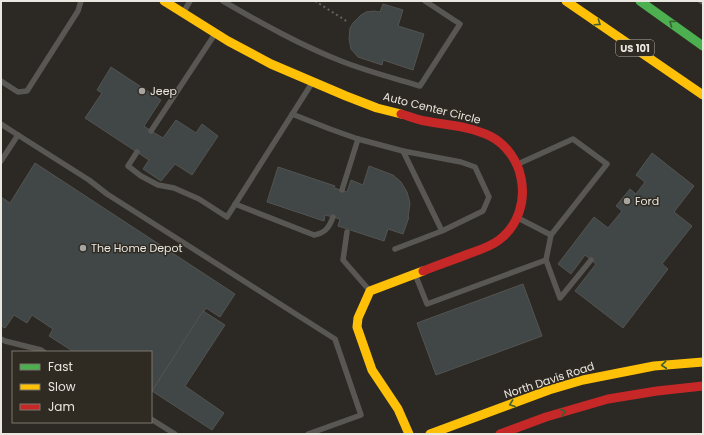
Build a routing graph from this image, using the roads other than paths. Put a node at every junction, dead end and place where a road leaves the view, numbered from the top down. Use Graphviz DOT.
graph roads {
  1 [pos="81,1"];
  2 [pos="164,1"];
  3 [pos="190,1"];
  4 [pos="223,1"];
  5 [pos="426,1"];
  6 [pos="566,1"];
  7 [pos="640,1"];
  8 [pos="183,13"];
  9 [pos="215,33"];
  10 [pos="703,46"];
  11 [pos="1,81"];
  12 [pos="312,83"];
  13 [pos="703,95"];
  14 [pos="292,114"];
  15 [pos="1,124"];
  16 [pos="151,130"];
  17 [pos="18,135"];
  18 [pos="358,139"];
  19 [pos="403,151"];
  20 [pos="137,152"];
  21 [pos="1,162"];
  22 [pos="517,165"];
  23 [pos="342,190"];
  24 [pos="235,204"];
  25 [pos="333,217"];
  26 [pos="518,218"];
  27 [pos="442,231"];
  28 [pos="347,232"];
  29 [pos="552,235"];
  30 [pos="395,249"];
  31 [pos="546,260"];
  32 [pos="591,260"];
  33 [pos="415,274"];
  34 [pos="370,291"];
  35 [pos="1,339"];
  36 [pos="42,351"];
  37 [pos="703,362"];
  38 [pos="703,386"];
  39 [pos="152,420"];
  40 [pos="175,434"];
  41 [pos="308,434"];
  42 [pos="409,434"];
  43 [pos="430,434"];
  44 [pos="500,434"];
  1 -- 11 [label="lane"];
  2 -- 8 [label="main road, Auto Center Circle"];
  3 -- 8 [label="lane"];
  4 -- 5 [label="lane"];
  6 -- 13 [label="main road, US 101, one-way"];
  10 -- 7 [label="main road, one-way"];
  8 -- 9 [label="main road, Auto Center Circle"];
  9 -- 12 [label="main road, Auto Center Circle"];
  9 -- 16 [label="lane"];
  12 -- 14 [label="lane"];
  12 -- 22 [label="main road, Auto Center Circle"];
  14 -- 18 [label="lane"];
  14 -- 24 [label="lane"];
  15 -- 17 [label="lane"];
  17 -- 21 [label="lane"];
  17 -- 41 [label="lane"];
  18 -- 19 [label="lane"];
  18 -- 23 [label="lane"];
  19 -- 27 [label="lane"];
  19 -- 27 [label="lane"];
  20 -- 24 [label="lane"];
  22 -- 26 [label="main road, Auto Center Circle"];
  22 -- 29 [label="lane"];
  24 -- 25 [label="lane"];
  26 -- 29 [label="lane"];
  26 -- 33 [label="main road, Auto Center Circle"];
  27 -- 30 [label="lane"];
  28 -- 34 [label="lane"];
  29 -- 31 [label="lane"];
  31 -- 32 [label="lane"];
  31 -- 33 [label="lane"];
  33 -- 34 [label="main road, Auto Center Circle"];
  34 -- 42 [label="main road"];
  35 -- 36 [label="lane"];
  37 -- 43 [label="main road, North Davis Road, one-way"];
  44 -- 38 [label="main road, one-way"];
  39 -- 40 [label="lane"];
}
